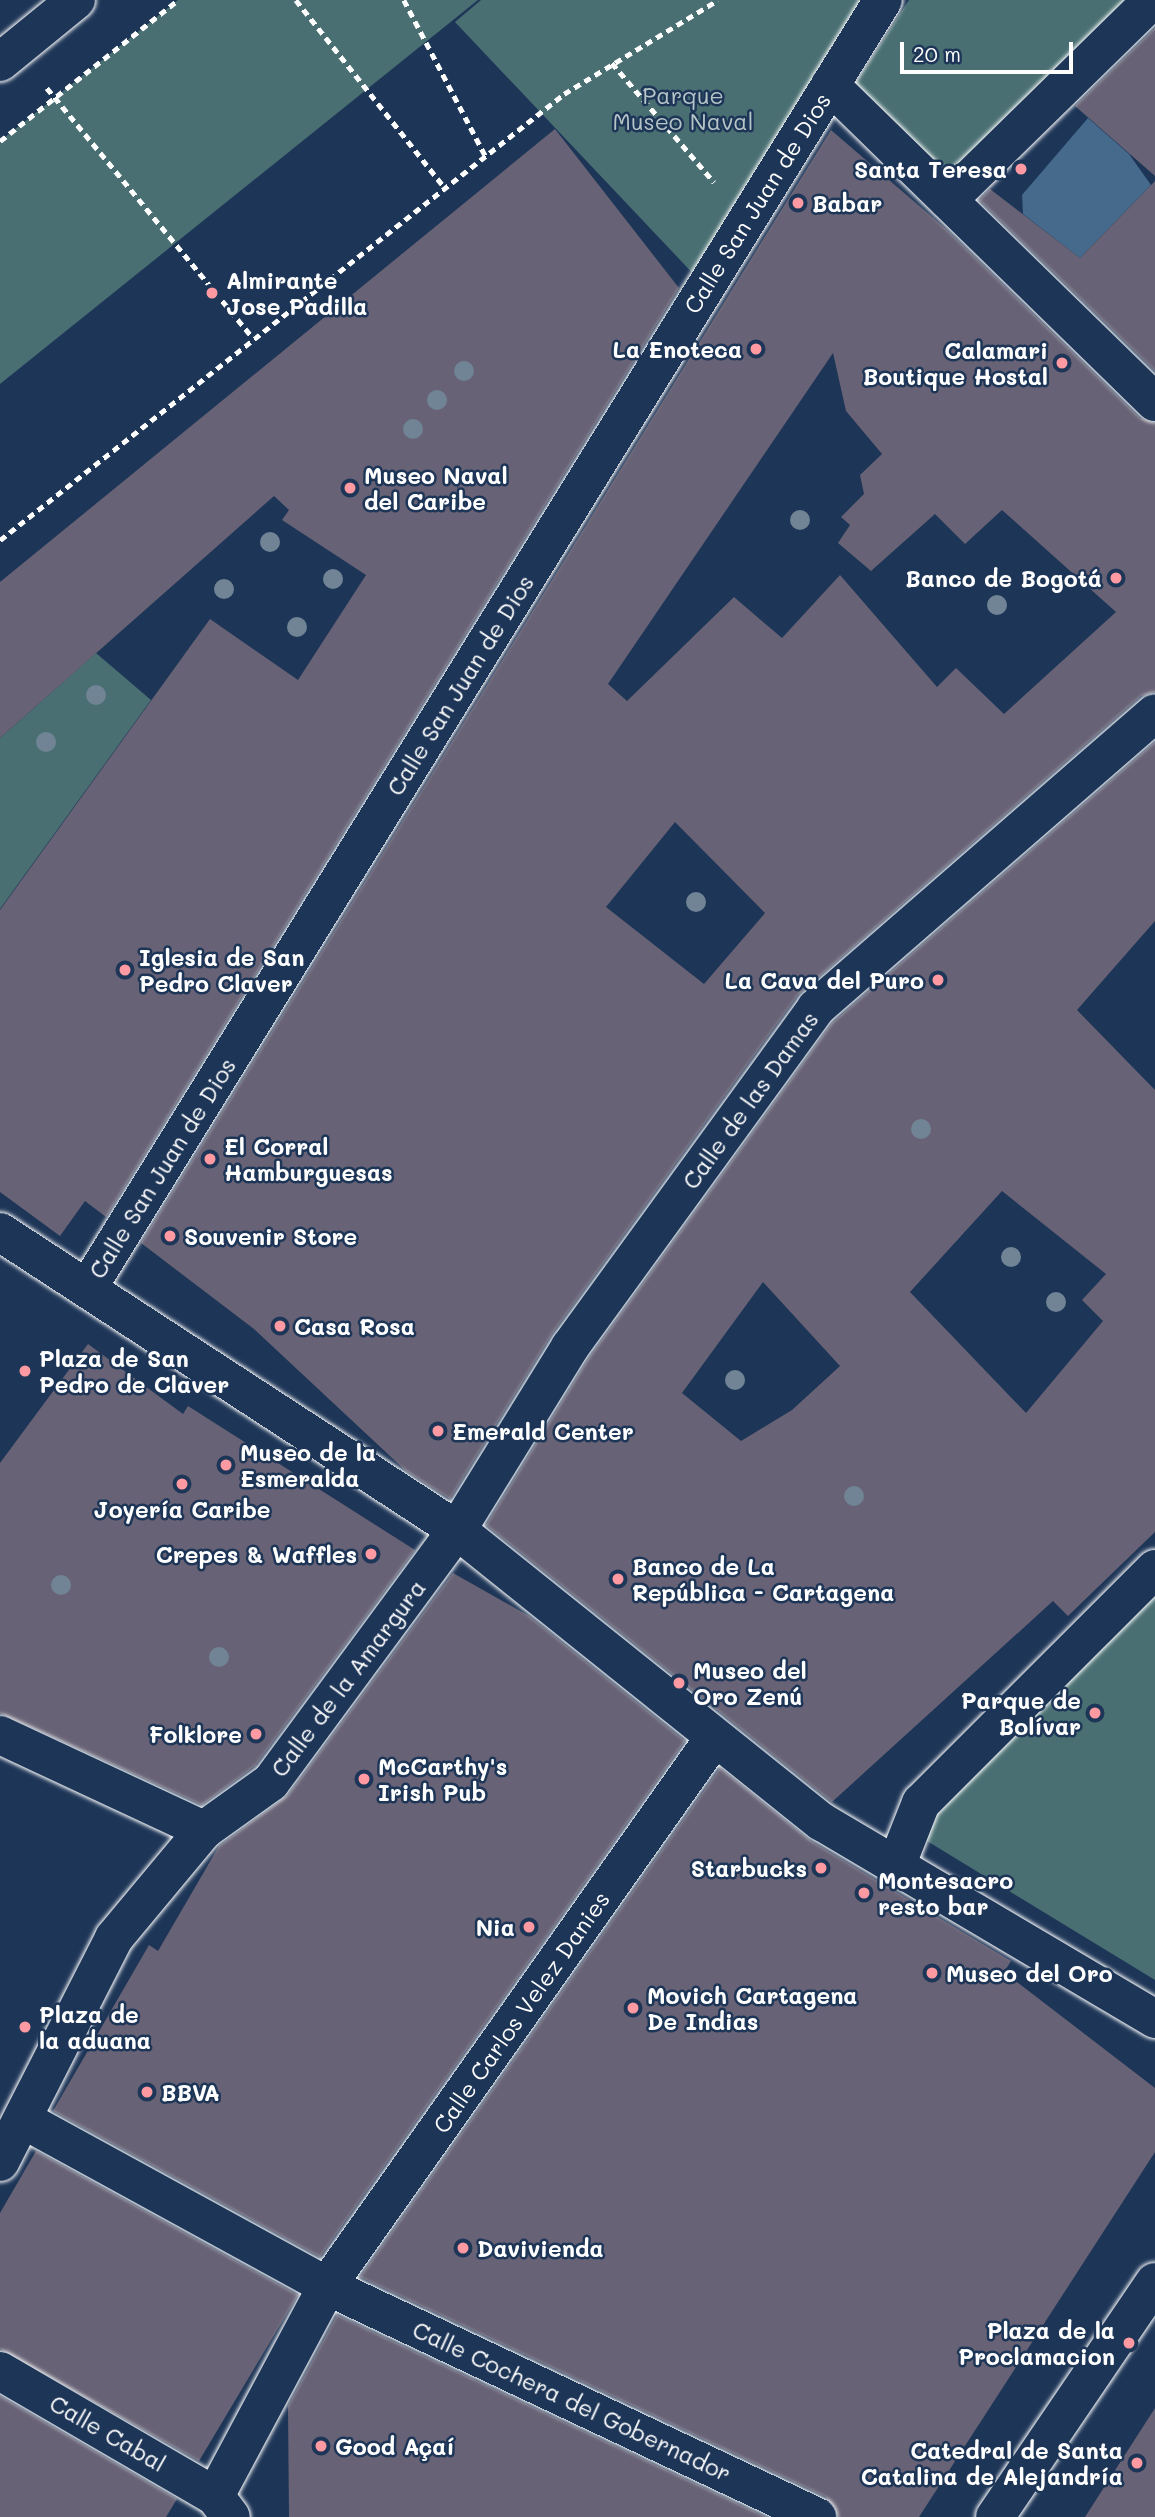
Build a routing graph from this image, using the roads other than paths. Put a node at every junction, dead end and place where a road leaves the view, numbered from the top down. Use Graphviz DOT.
graph roads {
  1 [pos="76,0"];
  2 [pos="883,0"];
  3 [pos="1153,0"];
  4 [pos="8,56"];
  5 [pos="830,85"];
  6 [pos="948,200"];
  7 [pos="1155,402"];
  8 [pos="1155,713"];
  9 [pos="0,1231"];
  10 [pos="89,1286"];
  11 [pos="457,1530"];
  12 [pos="1155,1569"];
  13 [pos="0,1735"];
  14 [pos="714,1738"];
  15 [pos="204,1830"];
  16 [pos="896,1866"];
  17 [pos="1155,2019"];
  18 [pos="24,2120"];
  19 [pos="0,2162"];
  20 [pos="1155,2281"];
  21 [pos="327,2286"];
  22 [pos="0,2371"];
  23 [pos="223,2506"];
  24 [pos="817,2517"];
  25 [pos="995,2517"];
  1 -- 4 [label="street"];
  2 -- 5 [label="street, Calle San Juan de Dios"];
  3 -- 6 [label="street"];
  5 -- 6 [label="street"];
  5 -- 10 [label="street, Calle San Juan de Dios"];
  6 -- 7 [label="street"];
  8 -- 11 [label="street, Calle de las Damas"];
  9 -- 10 [label="street"];
  10 -- 11 [label="street"];
  11 -- 14 [label="street"];
  11 -- 15 [label="street, Calle de la Amargura"];
  12 -- 16 [label="street"];
  13 -- 15 [label="street"];
  14 -- 16 [label="street"];
  14 -- 21 [label="street, Calle Carlos Velez Danies"];
  15 -- 18 [label="street, Calle de la Amargura"];
  16 -- 17 [label="street"];
  18 -- 19 [label="street, Calle de la Amargura"];
  18 -- 21 [label="street, Calle Cochera del Gobernador"];
  20 -- 25 [label="street"];
  21 -- 23 [label="street, Calle Carlos Velez Danies"];
  21 -- 24 [label="street, Calle Cochera del Gobernador"];
  22 -- 23 [label="street, Calle Cabal"];
}
